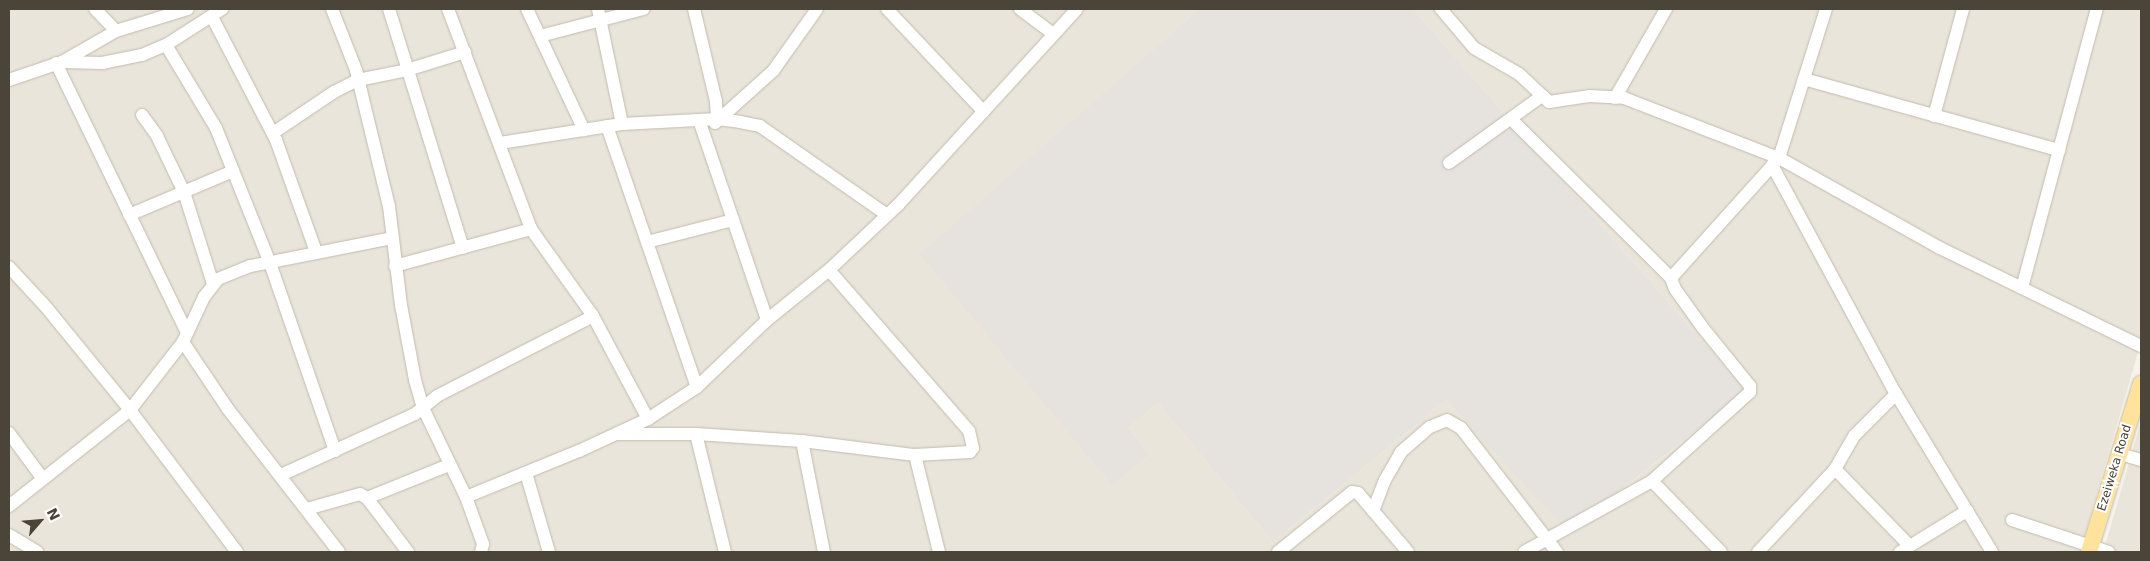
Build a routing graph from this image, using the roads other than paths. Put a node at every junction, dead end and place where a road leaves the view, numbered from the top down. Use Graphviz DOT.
graph roads {
  1 [pos="95,9"];
  2 [pos="188,9"];
  3 [pos="222,9"];
  4 [pos="332,9"];
  5 [pos="388,9"];
  6 [pos="448,9"];
  7 [pos="527,9"];
  8 [pos="644,9"];
  9 [pos="694,9"];
  10 [pos="817,9"];
  11 [pos="887,9"];
  12 [pos="1020,9"];
  13 [pos="1077,9"];
  14 [pos="1441,9"];
  15 [pos="1666,9"];
  16 [pos="1826,9"];
  17 [pos="1963,9"];
  18 [pos="2097,9"];
  19 [pos="600,14"];
  20 [pos="212,17"];
  21 [pos="116,31"];
  22 [pos="1052,33"];
  23 [pos="540,36"];
  24 [pos="166,45"];
  25 [pos="464,52"];
  26 [pos="59,62"];
  27 [pos="407,70"];
  28 [pos="1804,79"];
  29 [pos="9,80"];
  30 [pos="358,80"];
  31 [pos="1542,96"];
  32 [pos="1615,98"];
  33 [pos="984,112"];
  34 [pos="142,115"];
  35 [pos="1934,116"];
  36 [pos="1510,119"];
  37 [pos="699,120"];
  38 [pos="717,120"];
  39 [pos="622,124"];
  40 [pos="607,126"];
  41 [pos="584,130"];
  42 [pos="273,133"];
  43 [pos="705,138"];
  44 [pos="500,144"];
  45 [pos="2059,150"];
  46 [pos="1776,162"];
  47 [pos="1449,163"];
  48 [pos="233,171"];
  49 [pos="184,192"];
  50 [pos="887,215"];
  51 [pos="129,216"];
  52 [pos="733,220"];
  53 [pos="531,229"];
  54 [pos="392,238"];
  55 [pos="647,242"];
  56 [pos="463,248"];
  57 [pos="316,252"];
  58 [pos="270,263"];
  59 [pos="396,266"];
  60 [pos="9,267"];
  61 [pos="829,270"];
  62 [pos="1671,278"];
  63 [pos="213,284"];
  64 [pos="2022,288"];
  65 [pos="593,316"];
  66 [pos="767,320"];
  67 [pos="185,338"];
  68 [pos="2141,346"];
  69 [pos="2141,384"];
  70 [pos="697,387"];
  71 [pos="1896,394"];
  72 [pos="423,408"];
  73 [pos="130,410"];
  74 [pos="648,418"];
  75 [pos="9,433"];
  76 [pos="615,434"];
  77 [pos="696,434"];
  78 [pos="802,441"];
  79 [pos="334,451"];
  80 [pos="2120,454"];
  81 [pos="915,455"];
  82 [pos="2141,460"];
  83 [pos="450,465"];
  84 [pos="1834,469"];
  85 [pos="526,473"];
  86 [pos="281,475"];
  87 [pos="43,479"];
  88 [pos="1652,481"];
  89 [pos="466,497"];
  90 [pos="366,498"];
  91 [pos="9,506"];
  92 [pos="306,509"];
  93 [pos="1373,511"];
  94 [pos="1967,511"];
  95 [pos="2012,520"];
  96 [pos="9,535"];
  97 [pos="1547,540"];
  98 [pos="1290,548"];
  99 [pos="2090,548"];
  100 [pos="1905,549"];
  101 [pos="37,552"];
  102 [pos="237,552"];
  103 [pos="339,552"];
  104 [pos="408,552"];
  105 [pos="481,552"];
  106 [pos="549,552"];
  107 [pos="725,552"];
  108 [pos="824,552"];
  109 [pos="939,552"];
  110 [pos="1278,552"];
  111 [pos="1408,552"];
  112 [pos="1524,552"];
  113 [pos="1557,552"];
  114 [pos="1721,552"];
  115 [pos="1758,552"];
  116 [pos="1992,552"];
  117 [pos="2109,552"];
  1 -- 21 [label="street"];
  2 -- 21 [label="street"];
  3 -- 20 [label="street"];
  4 -- 30 [label="street"];
  5 -- 27 [label="street"];
  6 -- 25 [label="street"];
  7 -- 23 [label="street"];
  8 -- 19 [label="street"];
  9 -- 38 [label="street"];
  10 -- 38 [label="street"];
  11 -- 33 [label="street"];
  12 -- 22 [label="street"];
  13 -- 22 [label="street"];
  14 -- 31 [label="street"];
  15 -- 32 [label="street"];
  16 -- 28 [label="street"];
  17 -- 35 [label="street"];
  18 -- 45 [label="street"];
  19 -- 23 [label="street"];
  19 -- 39 [label="street"];
  20 -- 24 [label="street"];
  20 -- 42 [label="street"];
  21 -- 26 [label="street"];
  22 -- 33 [label="street"];
  23 -- 41 [label="street"];
  24 -- 26 [label="street"];
  24 -- 48 [label="street"];
  25 -- 27 [label="street"];
  25 -- 44 [label="street"];
  26 -- 29 [label="street"];
  26 -- 51 [label="street"];
  27 -- 30 [label="street"];
  27 -- 56 [label="street"];
  28 -- 35 [label="street"];
  28 -- 46 [label="street"];
  30 -- 42 [label="street"];
  30 -- 54 [label="street"];
  31 -- 32 [label="street"];
  31 -- 36 [label="street"];
  32 -- 46 [label="street"];
  33 -- 50 [label="street"];
  34 -- 49 [label="street"];
  35 -- 45 [label="street"];
  36 -- 47 [label="street"];
  36 -- 62 [label="street"];
  37 -- 38 [label="street"];
  37 -- 39 [label="street"];
  37 -- 43 [label="street"];
  38 -- 43 [label="street"];
  38 -- 50 [label="street"];
  39 -- 40 [label="street"];
  40 -- 41 [label="street"];
  40 -- 55 [label="street"];
  41 -- 44 [label="street"];
  42 -- 57 [label="street"];
  43 -- 52 [label="street"];
  44 -- 53 [label="street"];
  45 -- 64 [label="street"];
  46 -- 62 [label="street"];
  46 -- 64 [label="street"];
  46 -- 71 [label="street"];
  48 -- 49 [label="street"];
  48 -- 58 [label="street"];
  49 -- 51 [label="street"];
  49 -- 63 [label="street"];
  50 -- 61 [label="street"];
  51 -- 67 [label="street"];
  52 -- 55 [label="street"];
  52 -- 66 [label="street"];
  53 -- 56 [label="street"];
  53 -- 65 [label="street"];
  54 -- 57 [label="street"];
  54 -- 59 [label="street"];
  55 -- 70 [label="street"];
  56 -- 59 [label="street"];
  57 -- 58 [label="street"];
  58 -- 63 [label="street"];
  58 -- 79 [label="street"];
  59 -- 72 [label="street"];
  60 -- 73 [label="street"];
  61 -- 66 [label="street"];
  61 -- 81 [label="street"];
  62 -- 88 [label="street"];
  63 -- 67 [label="street"];
  64 -- 68 [label="street"];
  65 -- 72 [label="street"];
  65 -- 74 [label="street"];
  66 -- 70 [label="street"];
  67 -- 73 [label="street"];
  67 -- 86 [label="street"];
  69 -- 80 [label="main road, Ezeiweka Road"];
  70 -- 74 [label="street"];
  71 -- 84 [label="street"];
  71 -- 94 [label="street"];
  72 -- 79 [label="street"];
  72 -- 83 [label="street"];
  73 -- 87 [label="street"];
  73 -- 102 [label="street"];
  74 -- 76 [label="street"];
  75 -- 87 [label="street"];
  76 -- 77 [label="street"];
  76 -- 85 [label="street"];
  77 -- 78 [label="street"];
  77 -- 107 [label="street"];
  78 -- 81 [label="street"];
  78 -- 108 [label="street"];
  79 -- 86 [label="street"];
  80 -- 82 [label="street"];
  80 -- 99 [label="main road, Ezeiweka Road"];
  81 -- 109 [label="street"];
  83 -- 89 [label="street"];
  83 -- 90 [label="street"];
  84 -- 100 [label="street"];
  84 -- 115 [label="street"];
  85 -- 89 [label="street"];
  85 -- 106 [label="street"];
  86 -- 92 [label="street"];
  87 -- 91 [label="street"];
  88 -- 97 [label="street"];
  88 -- 114 [label="street"];
  89 -- 105 [label="street"];
  90 -- 92 [label="street"];
  90 -- 104 [label="street"];
  92 -- 103 [label="street"];
  93 -- 97 [label="street"];
  93 -- 98 [label="street"];
  93 -- 111 [label="street"];
  94 -- 100 [label="street"];
  94 -- 116 [label="street"];
  95 -- 99 [label="street"];
  96 -- 101 [label="street"];
  97 -- 112 [label="street"];
  97 -- 113 [label="street"];
  98 -- 110 [label="street"];
  99 -- 117 [label="street"];
}
